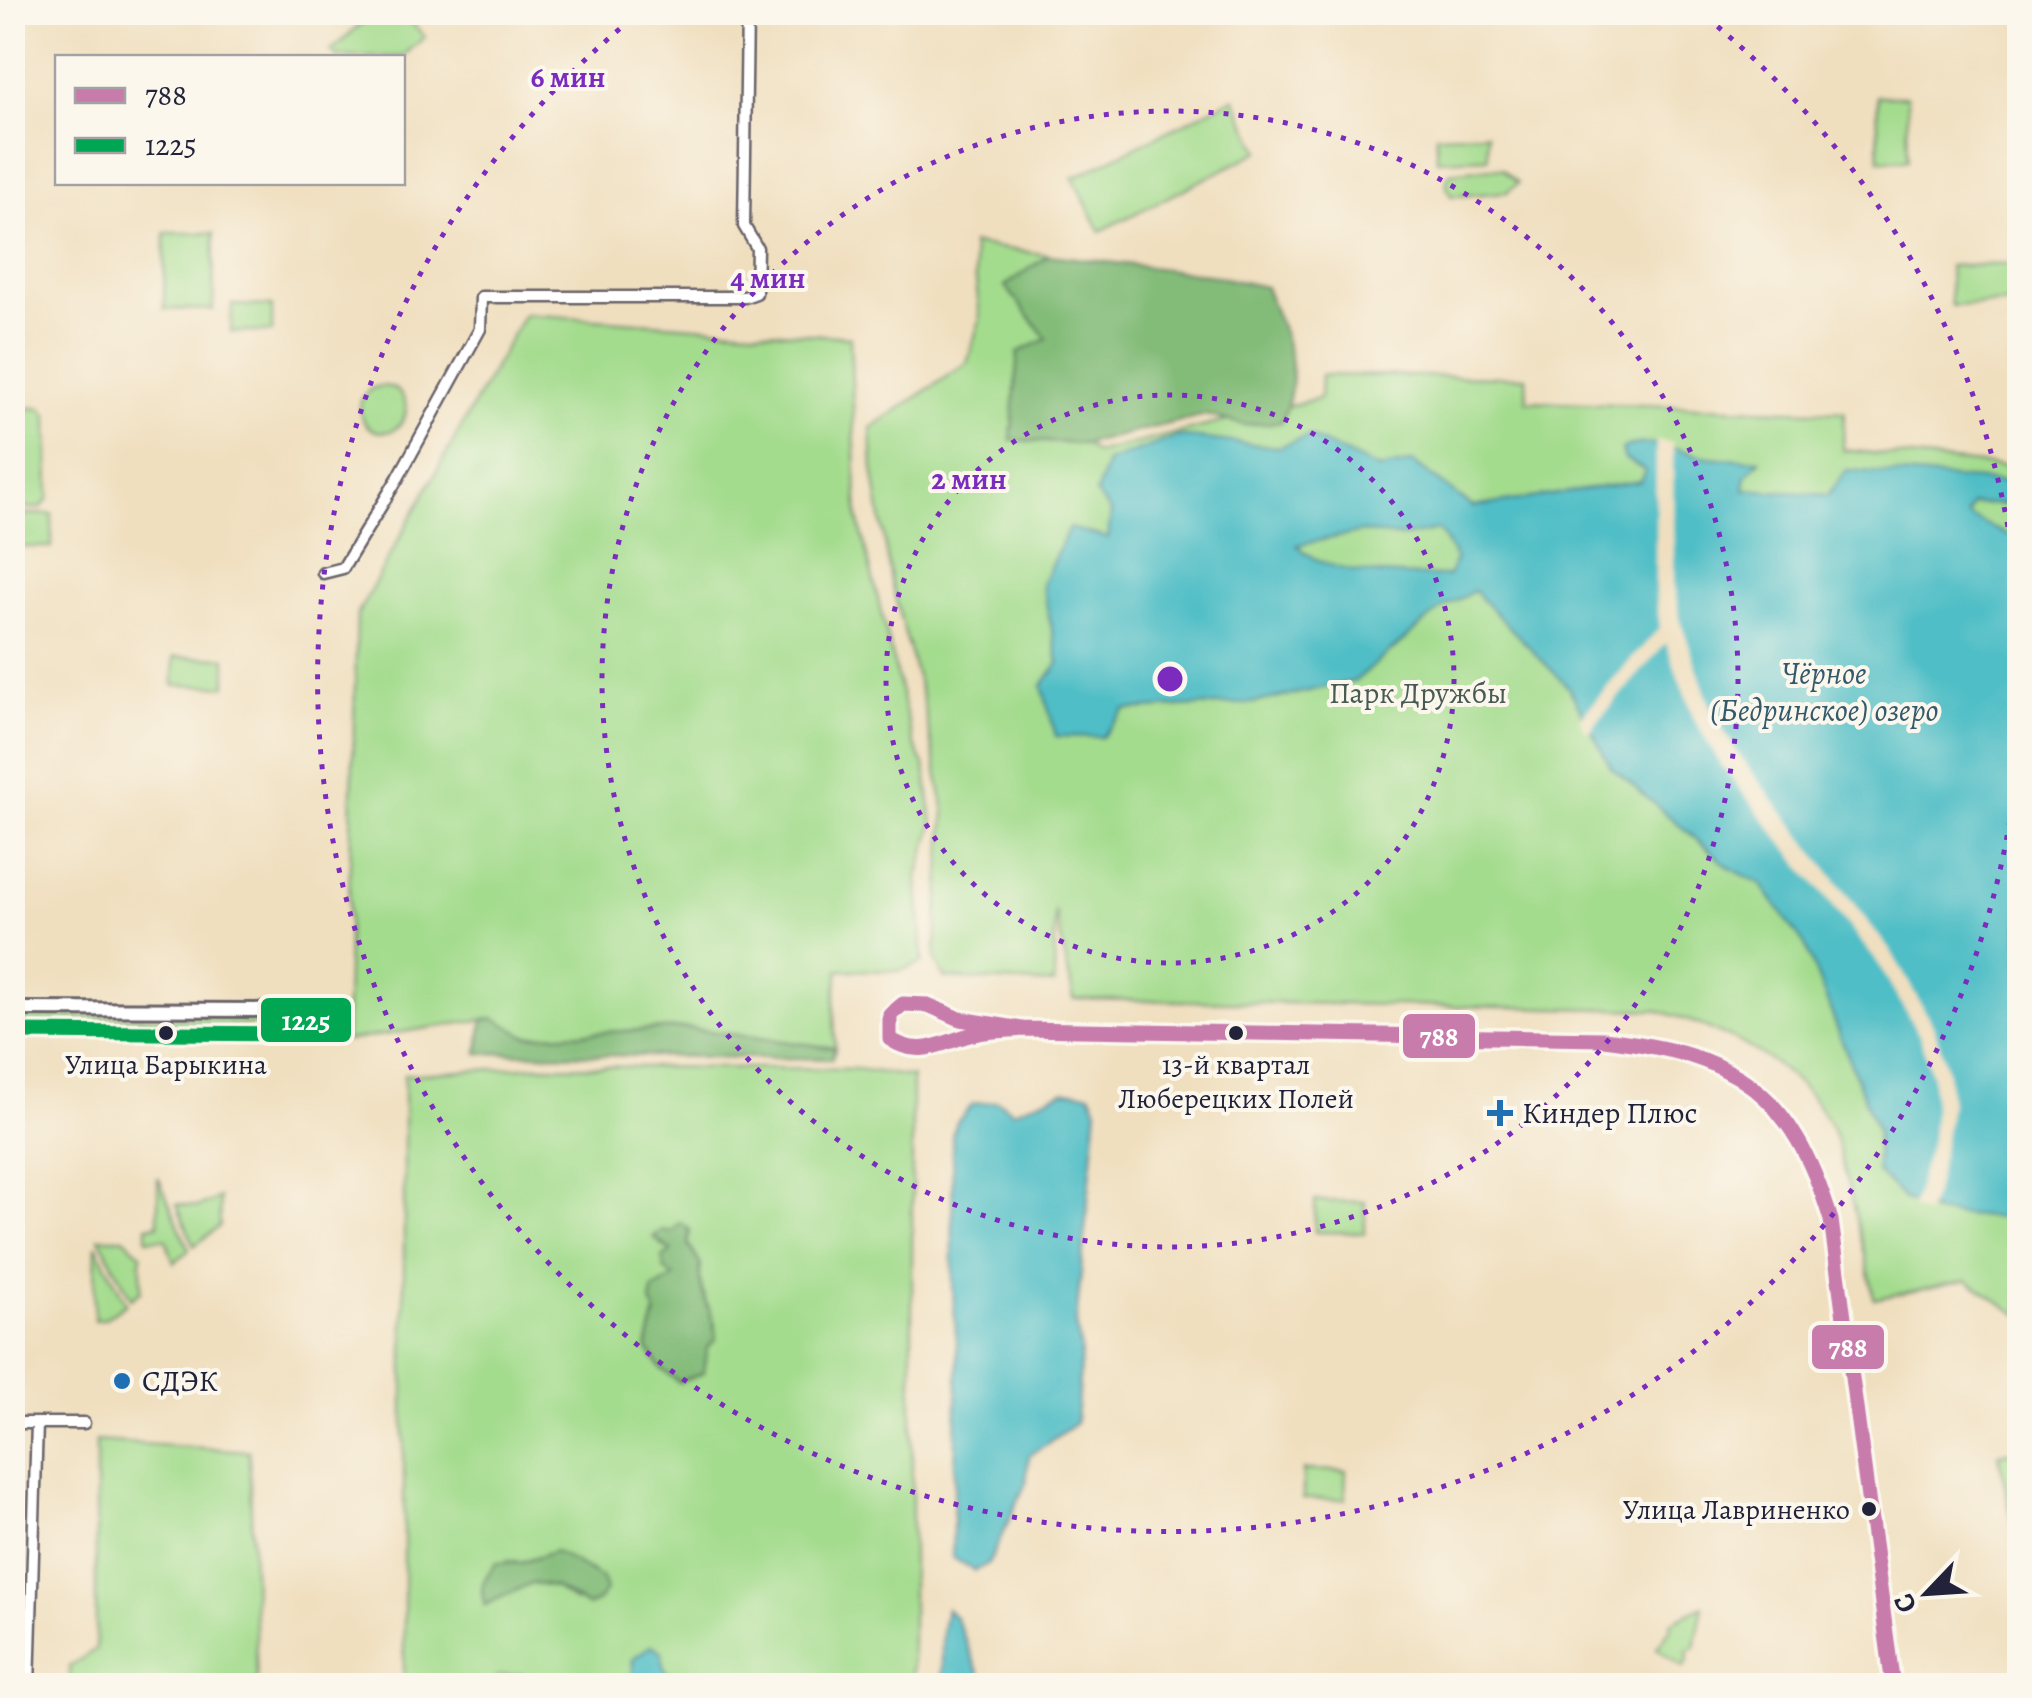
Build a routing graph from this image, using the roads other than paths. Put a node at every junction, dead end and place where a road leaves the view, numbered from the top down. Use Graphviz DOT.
graph roads {
  1 [pos="747,12"];
  2 [pos="324,572"];
  3 [pos="12,1009"];
  4 [pos="1022,1028"];
  5 [pos="12,1032"];
  6 [pos="12,1422"];
  7 [pos="37,1422"];
  8 [pos="84,1423"];
  9 [pos="29,1686"];
  10 [pos="1893,1686"];
  1 -- 2 [label="street"];
  3 -- 5 [label="street"];
  4 -- 4 [label="street"];
  4 -- 10 [label="street"];
  6 -- 7 [label="street"];
  7 -- 8 [label="street"];
  7 -- 9 [label="street"];
}
